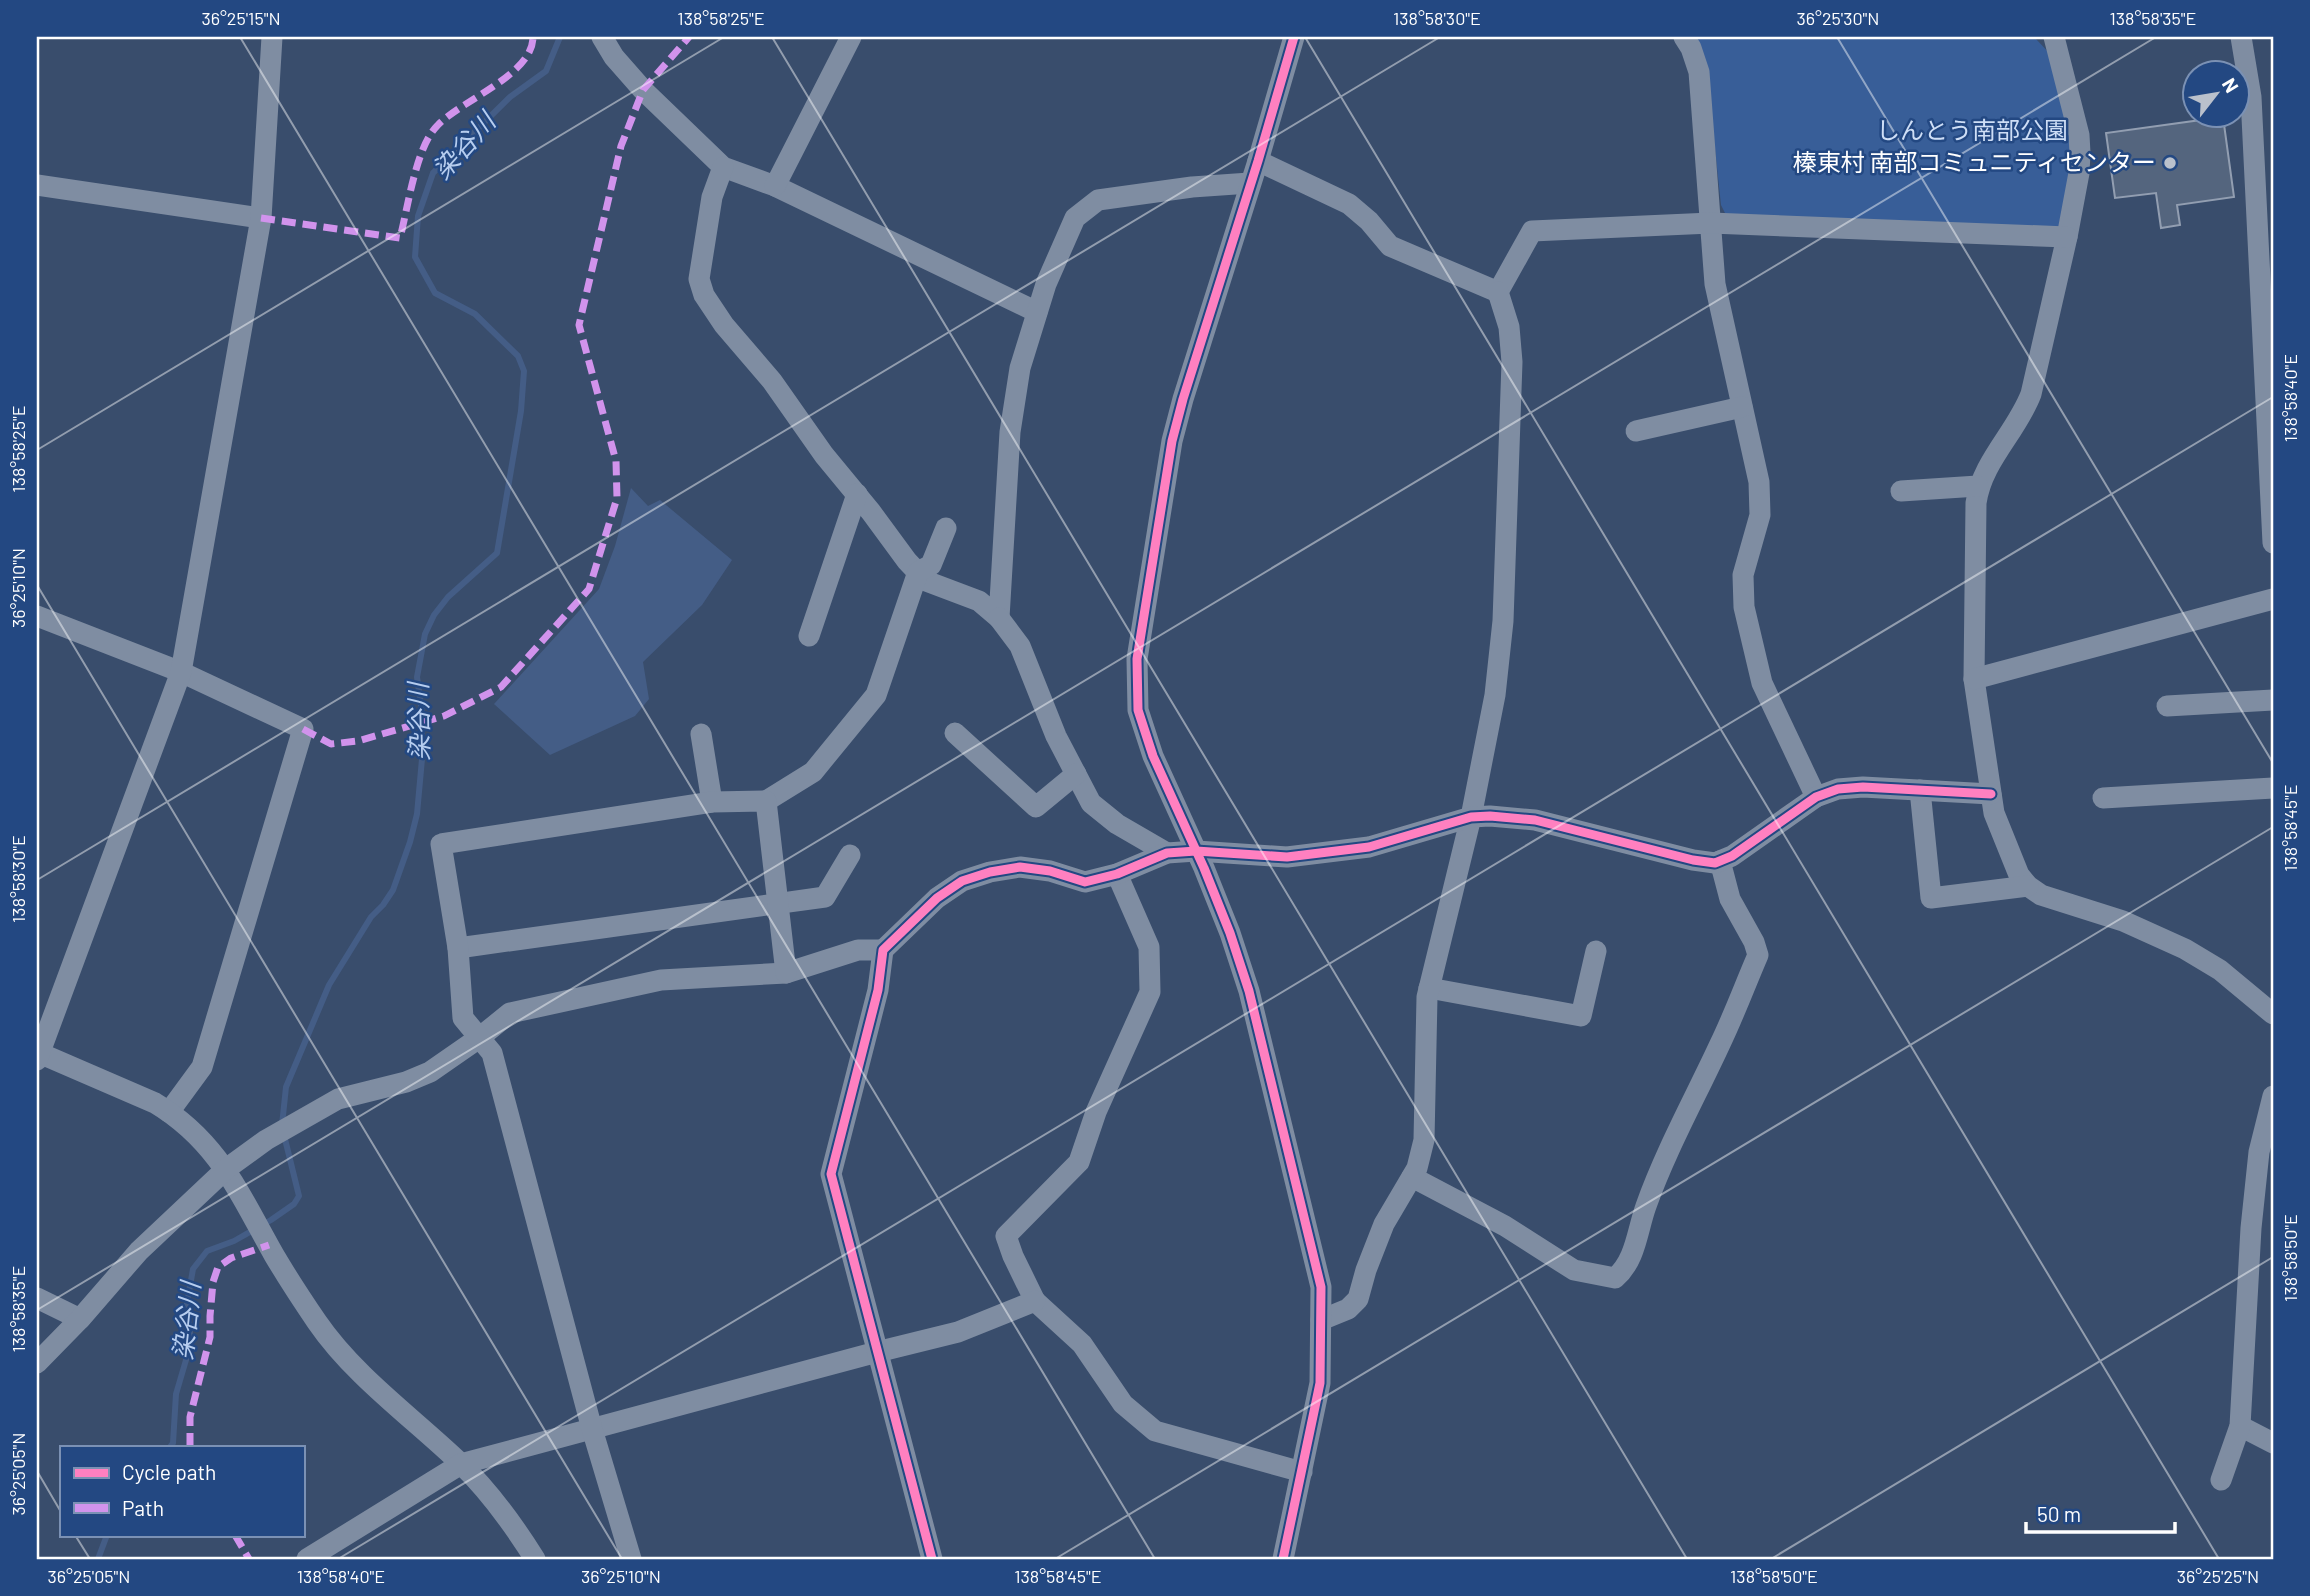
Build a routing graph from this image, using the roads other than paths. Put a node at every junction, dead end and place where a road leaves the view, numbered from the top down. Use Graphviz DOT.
graph roads {
  1 [pos="272,37"];
  2 [pos="602,37"];
  3 [pos="850,37"];
  4 [pos="1294,37"];
  5 [pos="1684,37"];
  6 [pos="2054,37"];
  7 [pos="2241,37"];
  8 [pos="1258,161"];
  9 [pos="723,167"];
  10 [pos="1250,183"];
  11 [pos="37,185"];
  12 [pos="775,186"];
  13 [pos="261,218"];
  14 [pos="1711,223"];
  15 [pos="2067,237"];
  16 [pos="1498,292"];
  17 [pos="1037,312"];
  18 [pos="1742,407"];
  19 [pos="1636,431"];
  20 [pos="1978,486"];
  21 [pos="1901,491"];
  22 [pos="857,495"];
  23 [pos="946,527"];
  24 [pos="2273,543"];
  25 [pos="918,572"];
  26 [pos="2273,599"];
  27 [pos="37,616"];
  28 [pos="999,618"];
  29 [pos="809,636"];
  30 [pos="181,672"];
  31 [pos="1974,679"];
  32 [pos="2273,700"];
  33 [pos="2167,706"];
  34 [pos="955,733"];
  35 [pos="701,734"];
  36 [pos="1076,774"];
  37 [pos="2273,788"];
  38 [pos="1920,790"];
  39 [pos="1991,794"];
  40 [pos="1816,797"];
  41 [pos="2103,798"];
  42 [pos="766,801"];
  43 [pos="712,802"];
  44 [pos="1471,817"];
  45 [pos="1196,851"];
  46 [pos="1167,853"];
  47 [pos="850,855"];
  48 [pos="1720,860"];
  49 [pos="1116,874"];
  50 [pos="2028,886"];
  51 [pos="778,904"];
  52 [pos="458,948"];
  53 [pos="883,950"];
  54 [pos="1596,951"];
  55 [pos="786,973"];
  56 [pos="1429,988"];
  57 [pos="2273,1014"];
  58 [pos="480,1038"];
  59 [pos="38,1055"];
  60 [pos="2273,1096"];
  61 [pos="169,1112"];
  62 [pos="226,1169"];
  63 [pos="1412,1177"];
  64 [pos="37,1298"];
  65 [pos="1035,1301"];
  66 [pos="80,1319"];
  67 [pos="1321,1320"];
  68 [pos="877,1352"];
  69 [pos="37,1363"];
  70 [pos="2240,1426"];
  71 [pos="592,1429"];
  72 [pos="2273,1443"];
  73 [pos="461,1464"];
  74 [pos="1302,1472"];
  75 [pos="2221,1480"];
  76 [pos="306,1559"];
  77 [pos="535,1559"];
  78 [pos="631,1559"];
  79 [pos="932,1559"];
  80 [pos="1283,1559"];
  1 -- 13 [label="street"];
  2 -- 9 [label="street"];
  3 -- 12 [label="street"];
  4 -- 8 [label="street"];
  5 -- 14 [label="street"];
  6 -- 15 [label="street"];
  7 -- 24 [label="street"];
  8 -- 10 [label="street"];
  8 -- 16 [label="street"];
  9 -- 12 [label="street"];
  9 -- 22 [label="street"];
  10 -- 17 [label="street"];
  10 -- 45 [label="street"];
  11 -- 13 [label="street"];
  12 -- 17 [label="street"];
  13 -- 30 [label="street"];
  14 -- 15 [label="street"];
  14 -- 16 [label="street"];
  14 -- 18 [label="street"];
  15 -- 20 [label="street"];
  16 -- 44 [label="street"];
  17 -- 28 [label="street"];
  18 -- 19 [label="street"];
  18 -- 40 [label="street"];
  20 -- 21 [label="street"];
  20 -- 31 [label="street"];
  22 -- 25 [label="street"];
  22 -- 29 [label="street"];
  23 -- 25 [label="street"];
  25 -- 28 [label="street"];
  25 -- 42 [label="street"];
  26 -- 31 [label="street"];
  27 -- 30 [label="street"];
  28 -- 36 [label="street"];
  30 -- 59 [label="street"];
  30 -- 61 [label="street"];
  31 -- 39 [label="street"];
  32 -- 33 [label="street"];
  34 -- 36 [label="street"];
  35 -- 43 [label="street"];
  36 -- 46 [label="street"];
  37 -- 41 [label="street"];
  38 -- 39 [label="street"];
  38 -- 40 [label="street"];
  38 -- 50 [label="street"];
  39 -- 50 [label="street"];
  40 -- 48 [label="street"];
  42 -- 43 [label="street"];
  42 -- 51 [label="street"];
  43 -- 52 [label="street"];
  44 -- 45 [label="street"];
  44 -- 48 [label="street"];
  44 -- 56 [label="street"];
  45 -- 46 [label="street"];
  45 -- 67 [label="street"];
  46 -- 49 [label="street"];
  47 -- 51 [label="street"];
  48 -- 63 [label="street"];
  49 -- 53 [label="street"];
  49 -- 65 [label="street"];
  50 -- 57 [label="street"];
  51 -- 52 [label="street"];
  51 -- 55 [label="street"];
  52 -- 58 [label="street"];
  53 -- 55 [label="street"];
  53 -- 68 [label="street"];
  54 -- 56 [label="street"];
  55 -- 58 [label="street"];
  56 -- 63 [label="street"];
  58 -- 62 [label="street"];
  58 -- 71 [label="street"];
  59 -- 61 [label="street"];
  60 -- 70 [label="street"];
  61 -- 62 [label="street"];
  62 -- 66 [label="street"];
  62 -- 73 [label="street"];
  63 -- 67 [label="street"];
  64 -- 66 [label="street"];
  65 -- 68 [label="street"];
  65 -- 74 [label="street"];
  66 -- 69 [label="street"];
  67 -- 74 [label="street"];
  68 -- 71 [label="street"];
  68 -- 79 [label="street"];
  70 -- 72 [label="street"];
  70 -- 75 [label="street"];
  71 -- 73 [label="street"];
  71 -- 78 [label="street"];
  73 -- 76 [label="street"];
  73 -- 77 [label="street"];
  74 -- 80 [label="street"];
}
